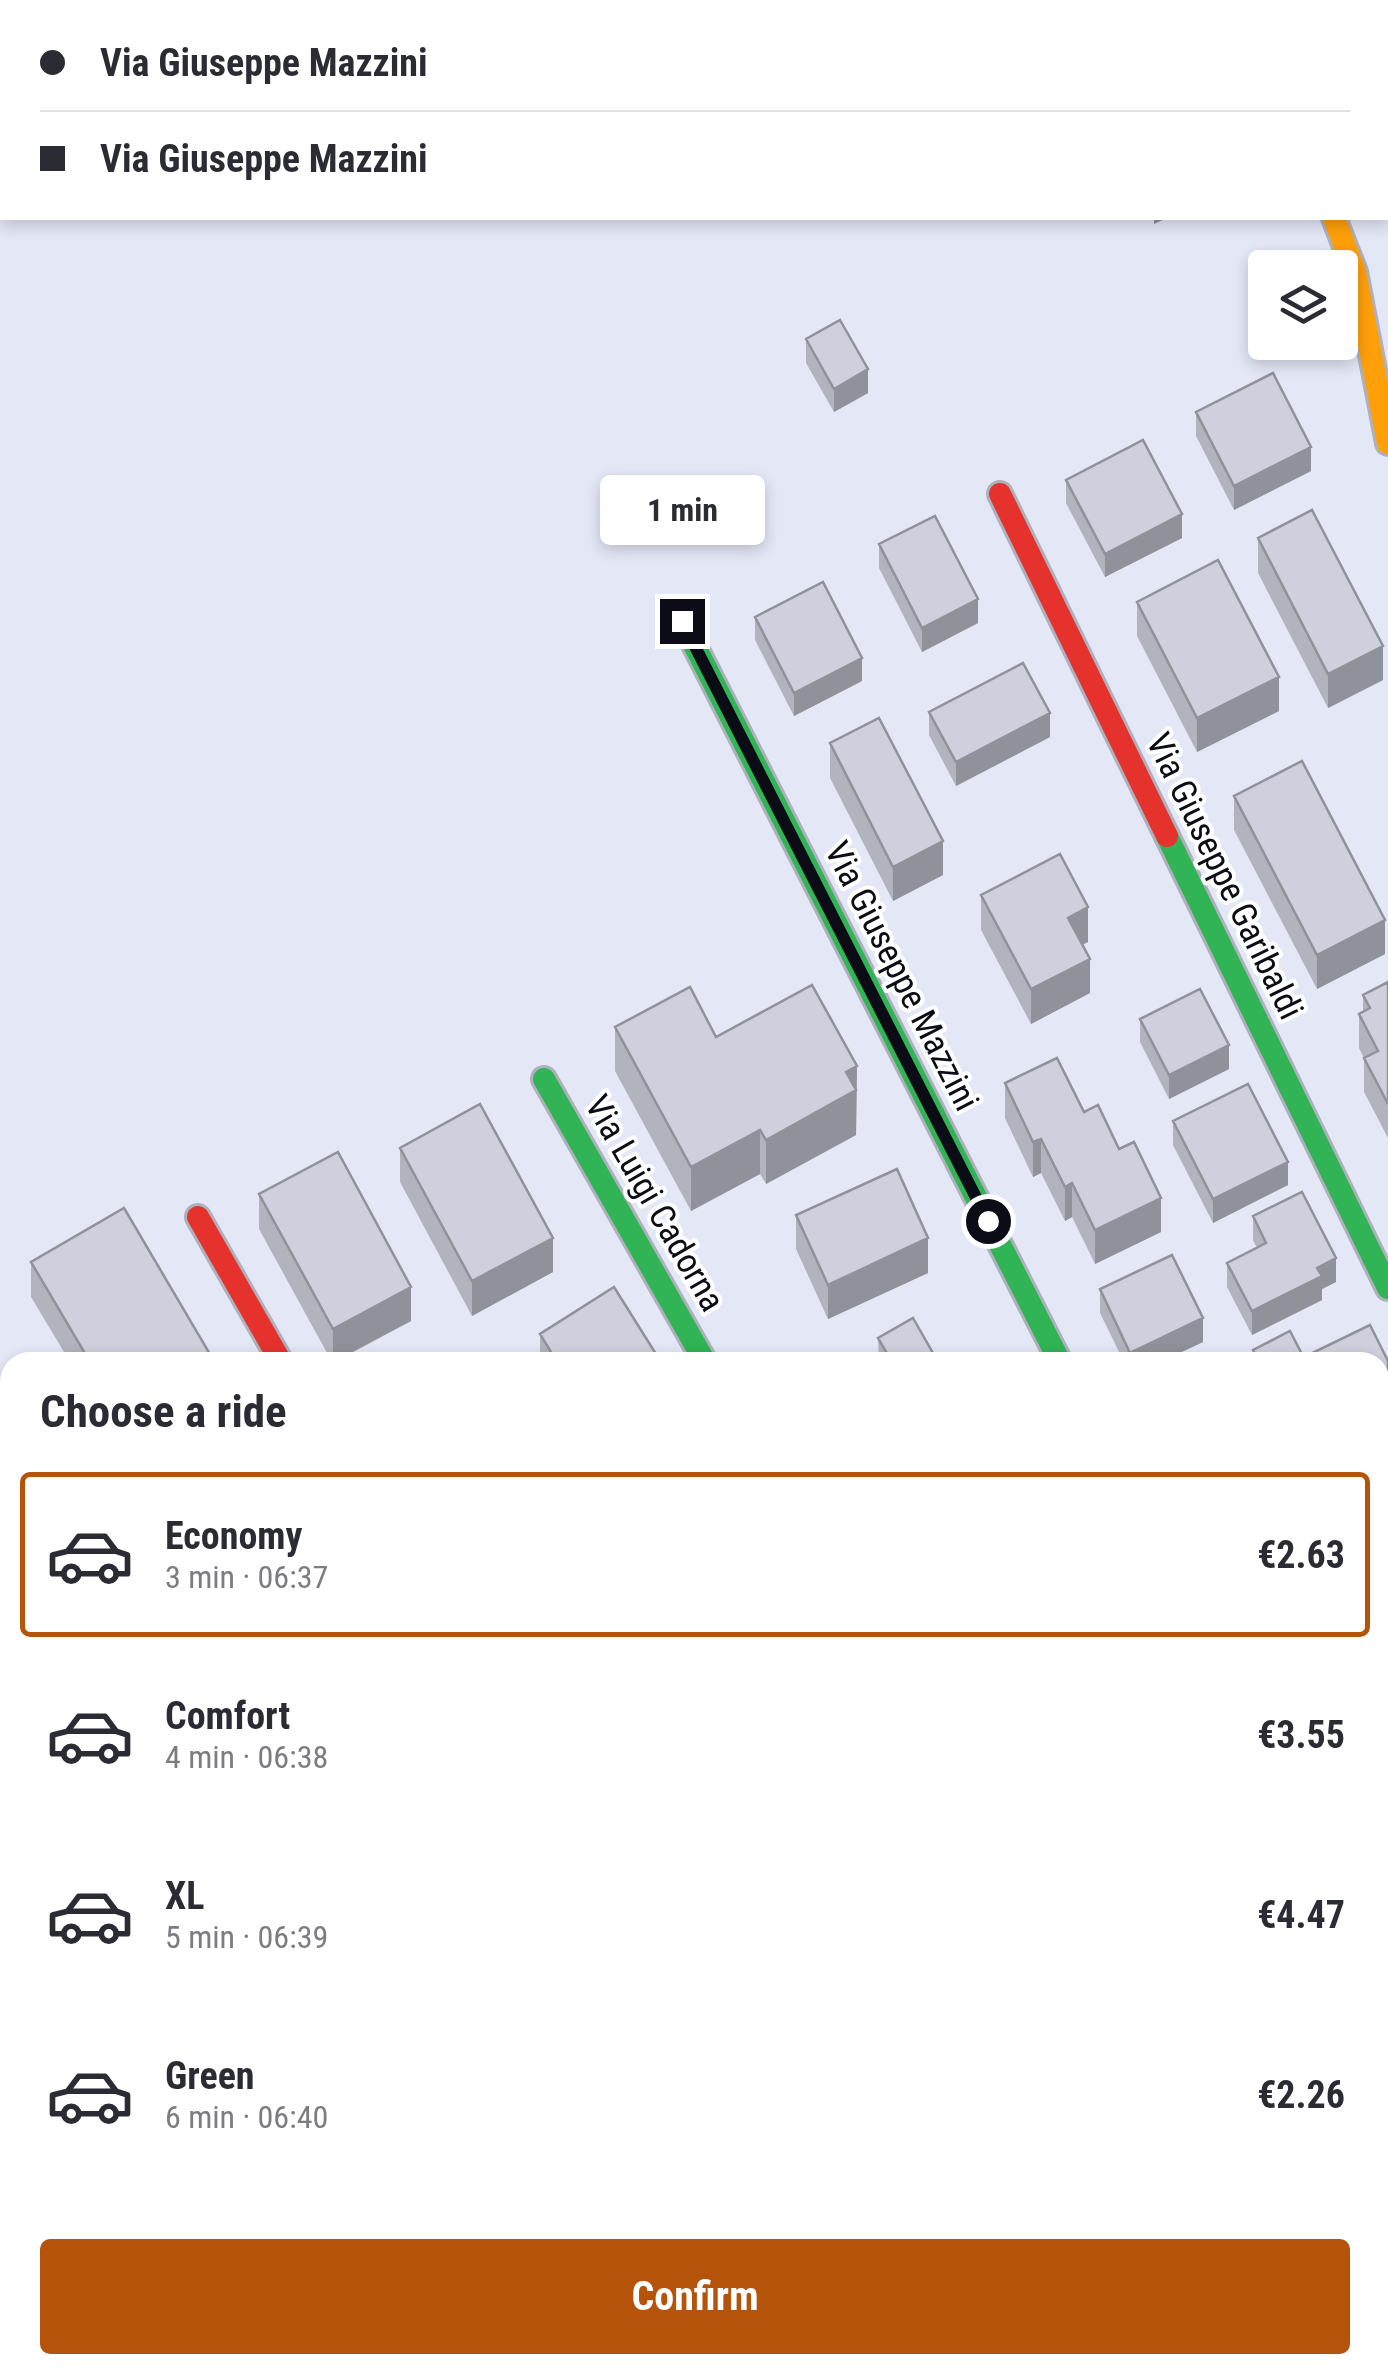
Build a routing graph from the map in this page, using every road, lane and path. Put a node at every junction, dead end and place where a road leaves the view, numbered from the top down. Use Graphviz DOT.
graph roads {
  1 [pos="1335,220"];
  2 [pos="1388,444"];
  3 [pos="1000,494"];
  4 [pos="682,621"];
  5 [pos="544,1079"];
  6 [pos="198,1217"];
  7 [pos="1388,1288"];
  8 [pos="274,1352"];
  9 [pos="699,1352"];
  10 [pos="1055,1352"];
  1 -- 2 [label="street"];
  3 -- 7 [label="street, Via Giuseppe Garibaldi"];
  4 -- 10 [label="street, Via Giuseppe Mazzini"];
  5 -- 9 [label="street, Via Luigi Cadorna"];
  6 -- 8 [label="street"];
}
